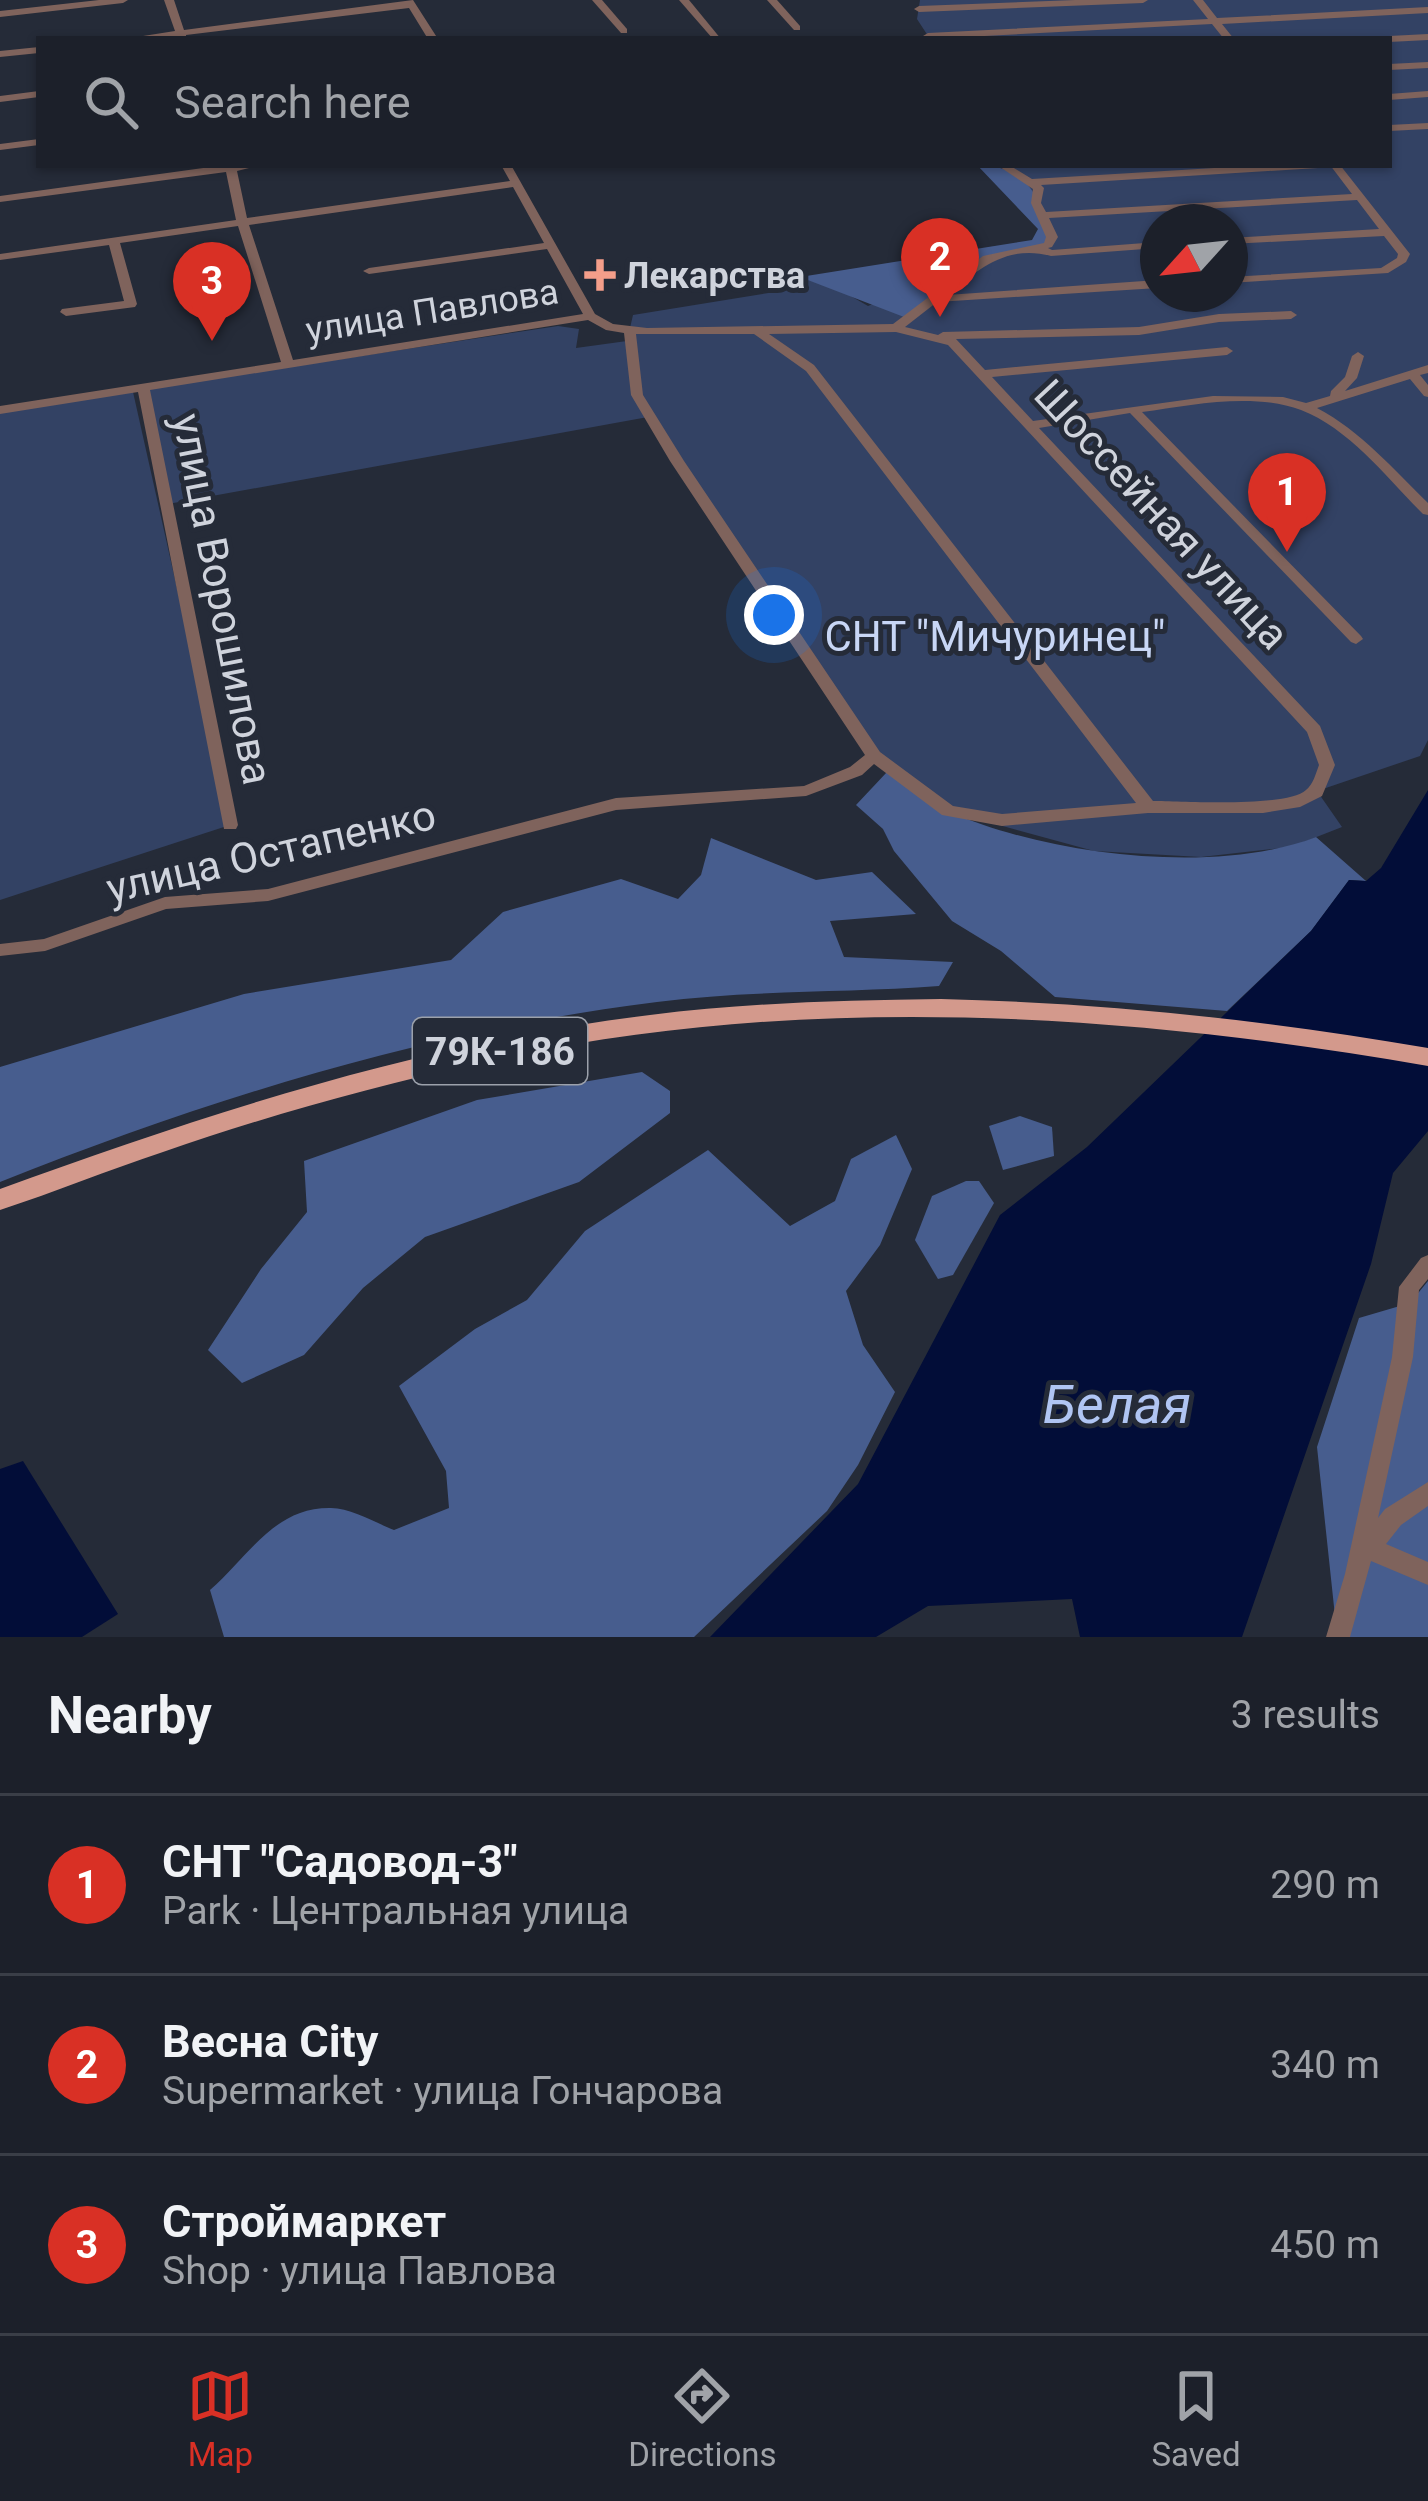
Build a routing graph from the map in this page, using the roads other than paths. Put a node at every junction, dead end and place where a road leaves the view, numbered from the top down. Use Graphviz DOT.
graph roads {
  1 [pos="123,0"];
  2 [pos="169,0"];
  3 [pos="597,0"];
  4 [pos="684,0"];
  5 [pos="772,0"];
  6 [pos="1143,0"];
  7 [pos="1198,0"];
  8 [pos="410,2"];
  9 [pos="920,5"];
  10 [pos="1428,10"];
  11 [pos="0,14"];
  12 [pos="1214,21"];
  13 [pos="797,28"];
  14 [pos="624,32"];
  15 [pos="181,36"];
  16 [pos="431,36"];
  17 [pos="715,36"];
  18 [pos="928,36"];
  19 [pos="963,36"];
  20 [pos="1226,36"];
  21 [pos="1428,37"];
  22 [pos="1392,39"];
  23 [pos="36,50"];
  24 [pos="0,54"];
  25 [pos="1428,65"];
  26 [pos="1392,67"];
  27 [pos="36,94"];
  28 [pos="1428,94"];
  29 [pos="1392,97"];
  30 [pos="0,99"];
  31 [pos="1428,126"];
  32 [pos="1392,128"];
  33 [pos="36,142"];
  34 [pos="0,147"];
  35 [pos="224,168"];
  36 [pos="231,168"];
  37 [pos="508,168"];
  38 [pos="1007,168"];
  39 [pos="1267,168"];
  40 [pos="1337,168"];
  41 [pos="518,182"];
  42 [pos="1031,182"];
  43 [pos="1360,196"];
  44 [pos="0,199"];
  45 [pos="1045,215"];
  46 [pos="242,221"];
  47 [pos="1389,232"];
  48 [pos="113,240"];
  49 [pos="1248,240"];
  50 [pos="552,244"];
  51 [pos="1140,246"];
  52 [pos="1038,249"];
  53 [pos="0,257"];
  54 [pos="368,271"];
  55 [pos="1248,279"];
  56 [pos="1140,285"];
  57 [pos="935,298"];
  58 [pos="66,312"];
  59 [pos="590,316"];
  60 [pos="1292,316"];
  61 [pos="1203,322"];
  62 [pos="896,328"];
  63 [pos="630,331"];
  64 [pos="758,331"];
  65 [pos="942,336"];
  66 [pos="1358,356"];
  67 [pos="288,364"];
  68 [pos="1428,369"];
  69 [pos="1412,373"];
  70 [pos="985,374"];
  71 [pos="143,387"];
  72 [pos="1428,393"];
  73 [pos="1307,407"];
  74 [pos="0,410"];
  75 [pos="1135,412"];
  76 [pos="1031,425"];
  77 [pos="1428,511"];
  78 [pos="1356,639"];
  79 [pos="874,756"];
  80 [pos="1148,807"];
  81 [pos="230,825"];
  82 [pos="0,950"];
  83 [pos="1428,1057"];
  84 [pos="0,1200"];
  85 [pos="1428,1264"];
  86 [pos="1428,1493"];
  87 [pos="1366,1552"];
  88 [pos="1428,1574"];
  89 [pos="1338,1637"];
  1 -- 11 [label="street"];
  2 -- 15 [label="street"];
  3 -- 14 [label="street"];
  4 -- 17 [label="street"];
  5 -- 13 [label="street"];
  6 -- 9 [label="street"];
  7 -- 12 [label="street"];
  8 -- 15 [label="street"];
  8 -- 16 [label="street"];
  9 -- 18 [label="street"];
  10 -- 12 [label="street"];
  12 -- 19 [label="street"];
  12 -- 20 [label="street"];
  21 -- 22 [label="street"];
  23 -- 24 [label="street"];
  25 -- 26 [label="street"];
  27 -- 30 [label="street"];
  28 -- 29 [label="street"];
  31 -- 32 [label="street"];
  33 -- 34 [label="street"];
  35 -- 44 [label="street"];
  36 -- 46 [label="street"];
  37 -- 41 [label="street"];
  38 -- 42 [label="street"];
  39 -- 42 [label="street"];
  40 -- 43 [label="street"];
  41 -- 46 [label="street"];
  41 -- 50 [label="street"];
  42 -- 45 [label="street"];
  43 -- 45 [label="street"];
  43 -- 47 [label="street"];
  45 -- 52 [label="street"];
  46 -- 48 [label="street"];
  46 -- 67 [label="street"];
  47 -- 49 [label="street"];
  47 -- 55 [label="street"];
  48 -- 53 [label="street"];
  48 -- 58 [label="street"];
  50 -- 54 [label="street"];
  50 -- 59 [label="street"];
  51 -- 52 [label="street"];
  52 -- 57 [label="street"];
  56 -- 57 [label="street"];
  57 -- 62 [label="street"];
  59 -- 63 [label="street"];
  59 -- 67 [label="street, улица Павлова"];
  60 -- 61 [label="street"];
  61 -- 65 [label="street"];
  61 -- 70 [label="street"];
  62 -- 64 [label="street"];
  62 -- 65 [label="street"];
  63 -- 64 [label="street"];
  63 -- 79 [label="street"];
  64 -- 80 [label="street"];
  65 -- 70 [label="street, Шоссейная улица"];
  66 -- 73 [label="street"];
  67 -- 71 [label="street, улица Павлова"];
  68 -- 69 [label="street"];
  69 -- 72 [label="street"];
  69 -- 73 [label="street"];
  70 -- 76 [label="street, Шоссейная улица"];
  71 -- 74 [label="street, улица Павлова"];
  71 -- 81 [label="street, улица Ворошилова"];
  73 -- 75 [label="street"];
  73 -- 77 [label="street"];
  75 -- 76 [label="street"];
  75 -- 78 [label="street"];
  76 -- 80 [label="street, Шоссейная улица"];
  79 -- 80 [label="street"];
  79 -- 82 [label="street, улица Остапенко"];
  83 -- 84 [label="main road, 79К-186"];
  85 -- 87 [label="street"];
  86 -- 87 [label="street"];
  87 -- 88 [label="street"];
  87 -- 89 [label="street"];
}
